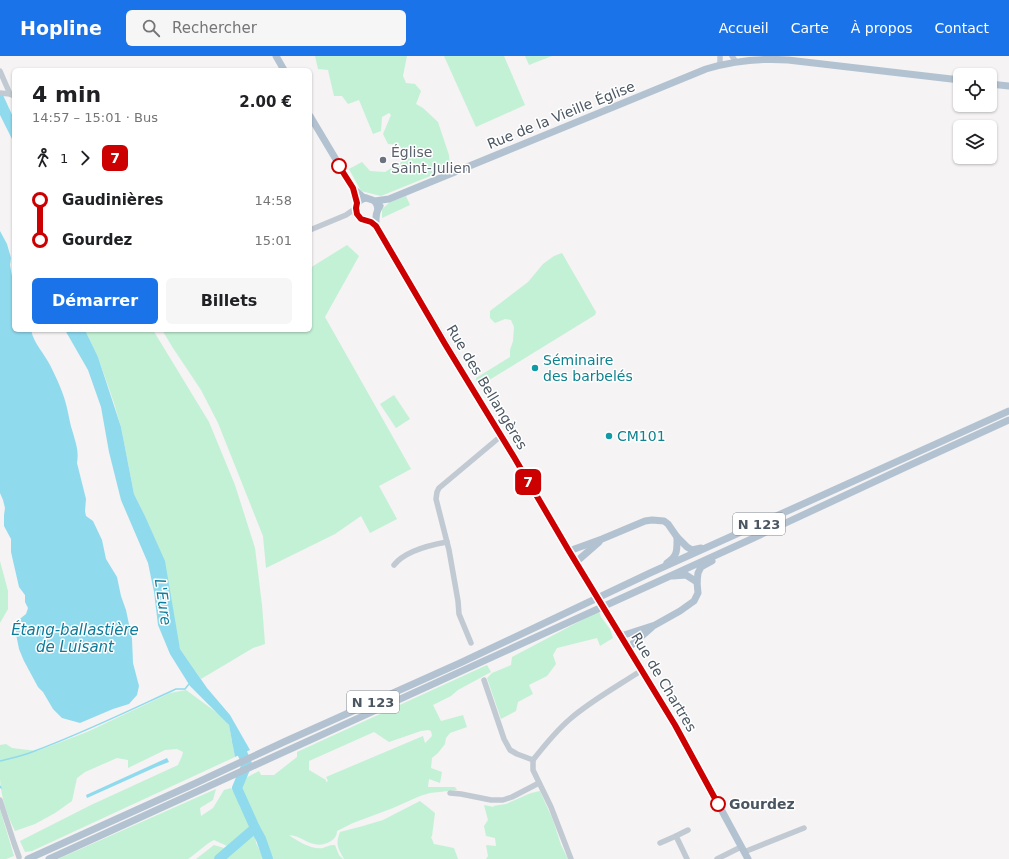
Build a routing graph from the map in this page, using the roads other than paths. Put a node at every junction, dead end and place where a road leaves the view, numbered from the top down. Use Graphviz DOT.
graph roads {
  1 [pos="276,56"];
  2 [pos="720,56"];
  3 [pos="772,57"];
  4 [pos="734,59"];
  5 [pos="720,65"];
  6 [pos="283,68"];
  7 [pos="0,71"];
  8 [pos="953,79"];
  9 [pos="997,85"];
  10 [pos="1009,86"];
  11 [pos="2,93"];
  12 [pos="12,95"];
  13 [pos="312,119"];
  14 [pos="353,188"];
  15 [pos="366,198"];
  16 [pos="389,199"];
  17 [pos="375,201"];
  18 [pos="356,206"];
  19 [pos="377,212"];
  20 [pos="346,214"];
  21 [pos="359,217"];
  22 [pos="367,220"];
  23 [pos="376,226"];
  24 [pos="312,229"];
  25 [pos="1009,411"];
  26 [pos="1009,420"];
  27 [pos="501,436"];
  28 [pos="677,538"];
  29 [pos="602,539"];
  30 [pos="747,541"];
  31 [pos="447,542"];
  32 [pos="707,548"];
  33 [pos="569,551"];
  34 [pos="576,562"];
  35 [pos="394,565"];
  36 [pos="650,573"];
  37 [pos="667,577"];
  38 [pos="588,582"];
  39 [pos="697,582"];
  40 [pos="655,625"];
  41 [pos="621,636"];
  42 [pos="471,643"];
  43 [pos="628,648"];
  44 [pos="642,670"];
  45 [pos="484,680"];
  46 [pos="533,760"];
  47 [pos="539,783"];
  48 [pos="450,793"];
  49 [pos="0,800"];
  50 [pos="804,828"];
  51 [pos="688,830"];
  52 [pos="676,836"];
  53 [pos="660,844"];
  54 [pos="743,850"];
  55 [pos="19,857"];
  56 [pos="28,859"];
  57 [pos="49,859"];
  58 [pos="570,859"];
  59 [pos="687,859"];
  60 [pos="717,859"];
  61 [pos="748,859"];
  1 -- 6 [label="main road"];
  2 -- 5 [label="street"];
  3 -- 4 [label="main road, Rue de la Vieille Église"];
  3 -- 8 [label="main road, Rue de la Vieille Église"];
  4 -- 5 [label="main road, Rue de la Vieille Église"];
  5 -- 16 [label="main road, Rue de la Vieille Église"];
  7 -- 12 [label="street"];
  9 -- 10 [label="main road"];
  11 -- 12 [label="street"];
  13 -- 14 [label="main road"];
  14 -- 15 [label="main road"];
  14 -- 18 [label="main road"];
  15 -- 17 [label="main road"];
  15 -- 18 [label="main road"];
  16 -- 17 [label="main road"];
  16 -- 19 [label="main road"];
  17 -- 19 [label="main road"];
  18 -- 20 [label="street"];
  18 -- 21 [label="main road"];
  19 -- 22 [label="main road"];
  19 -- 23 [label="main road"];
  20 -- 21 [label="street"];
  20 -- 24 [label="street"];
  21 -- 22 [label="main road"];
  22 -- 23 [label="main road"];
  23 -- 27 [label="main road, Rue des Bellangères"];
  25 -- 32 [label="main road, N 123"];
  26 -- 30 [label="main road, N 123"];
  27 -- 31 [label="street"];
  27 -- 33 [label="main road, Rue des Bellangères"];
  28 -- 29 [label="main road"];
  28 -- 32 [label="main road"];
  28 -- 36 [label="main road"];
  29 -- 33 [label="main road"];
  29 -- 34 [label="main road"];
  30 -- 37 [label="main road, N 123"];
  30 -- 39 [label="main road"];
  31 -- 35 [label="street"];
  31 -- 42 [label="street"];
  32 -- 36 [label="main road, N 123"];
  33 -- 34 [label="main road, Rue des Bellangères"];
  34 -- 38 [label="main road, Rue des Bellangères"];
  36 -- 56 [label="main road, N 123"];
  37 -- 39 [label="main road"];
  37 -- 57 [label="main road, N 123"];
  38 -- 41 [label="main road, Rue de Chartres, bridge"];
  39 -- 40 [label="main road"];
  40 -- 41 [label="main road"];
  40 -- 43 [label="main road"];
  41 -- 43 [label="main road, Rue de Chartres"];
  43 -- 44 [label="main road, Rue de Chartres"];
  44 -- 46 [label="street"];
  44 -- 54 [label="main road, Rue de Chartres"];
  45 -- 46 [label="street"];
  46 -- 47 [label="street"];
  47 -- 48 [label="street"];
  47 -- 58 [label="street"];
  49 -- 55 [label="street"];
  50 -- 54 [label="street"];
  51 -- 52 [label="street"];
  52 -- 53 [label="street"];
  52 -- 59 [label="street"];
  54 -- 60 [label="street"];
  54 -- 61 [label="main road, Rue de Chartres"];
}
